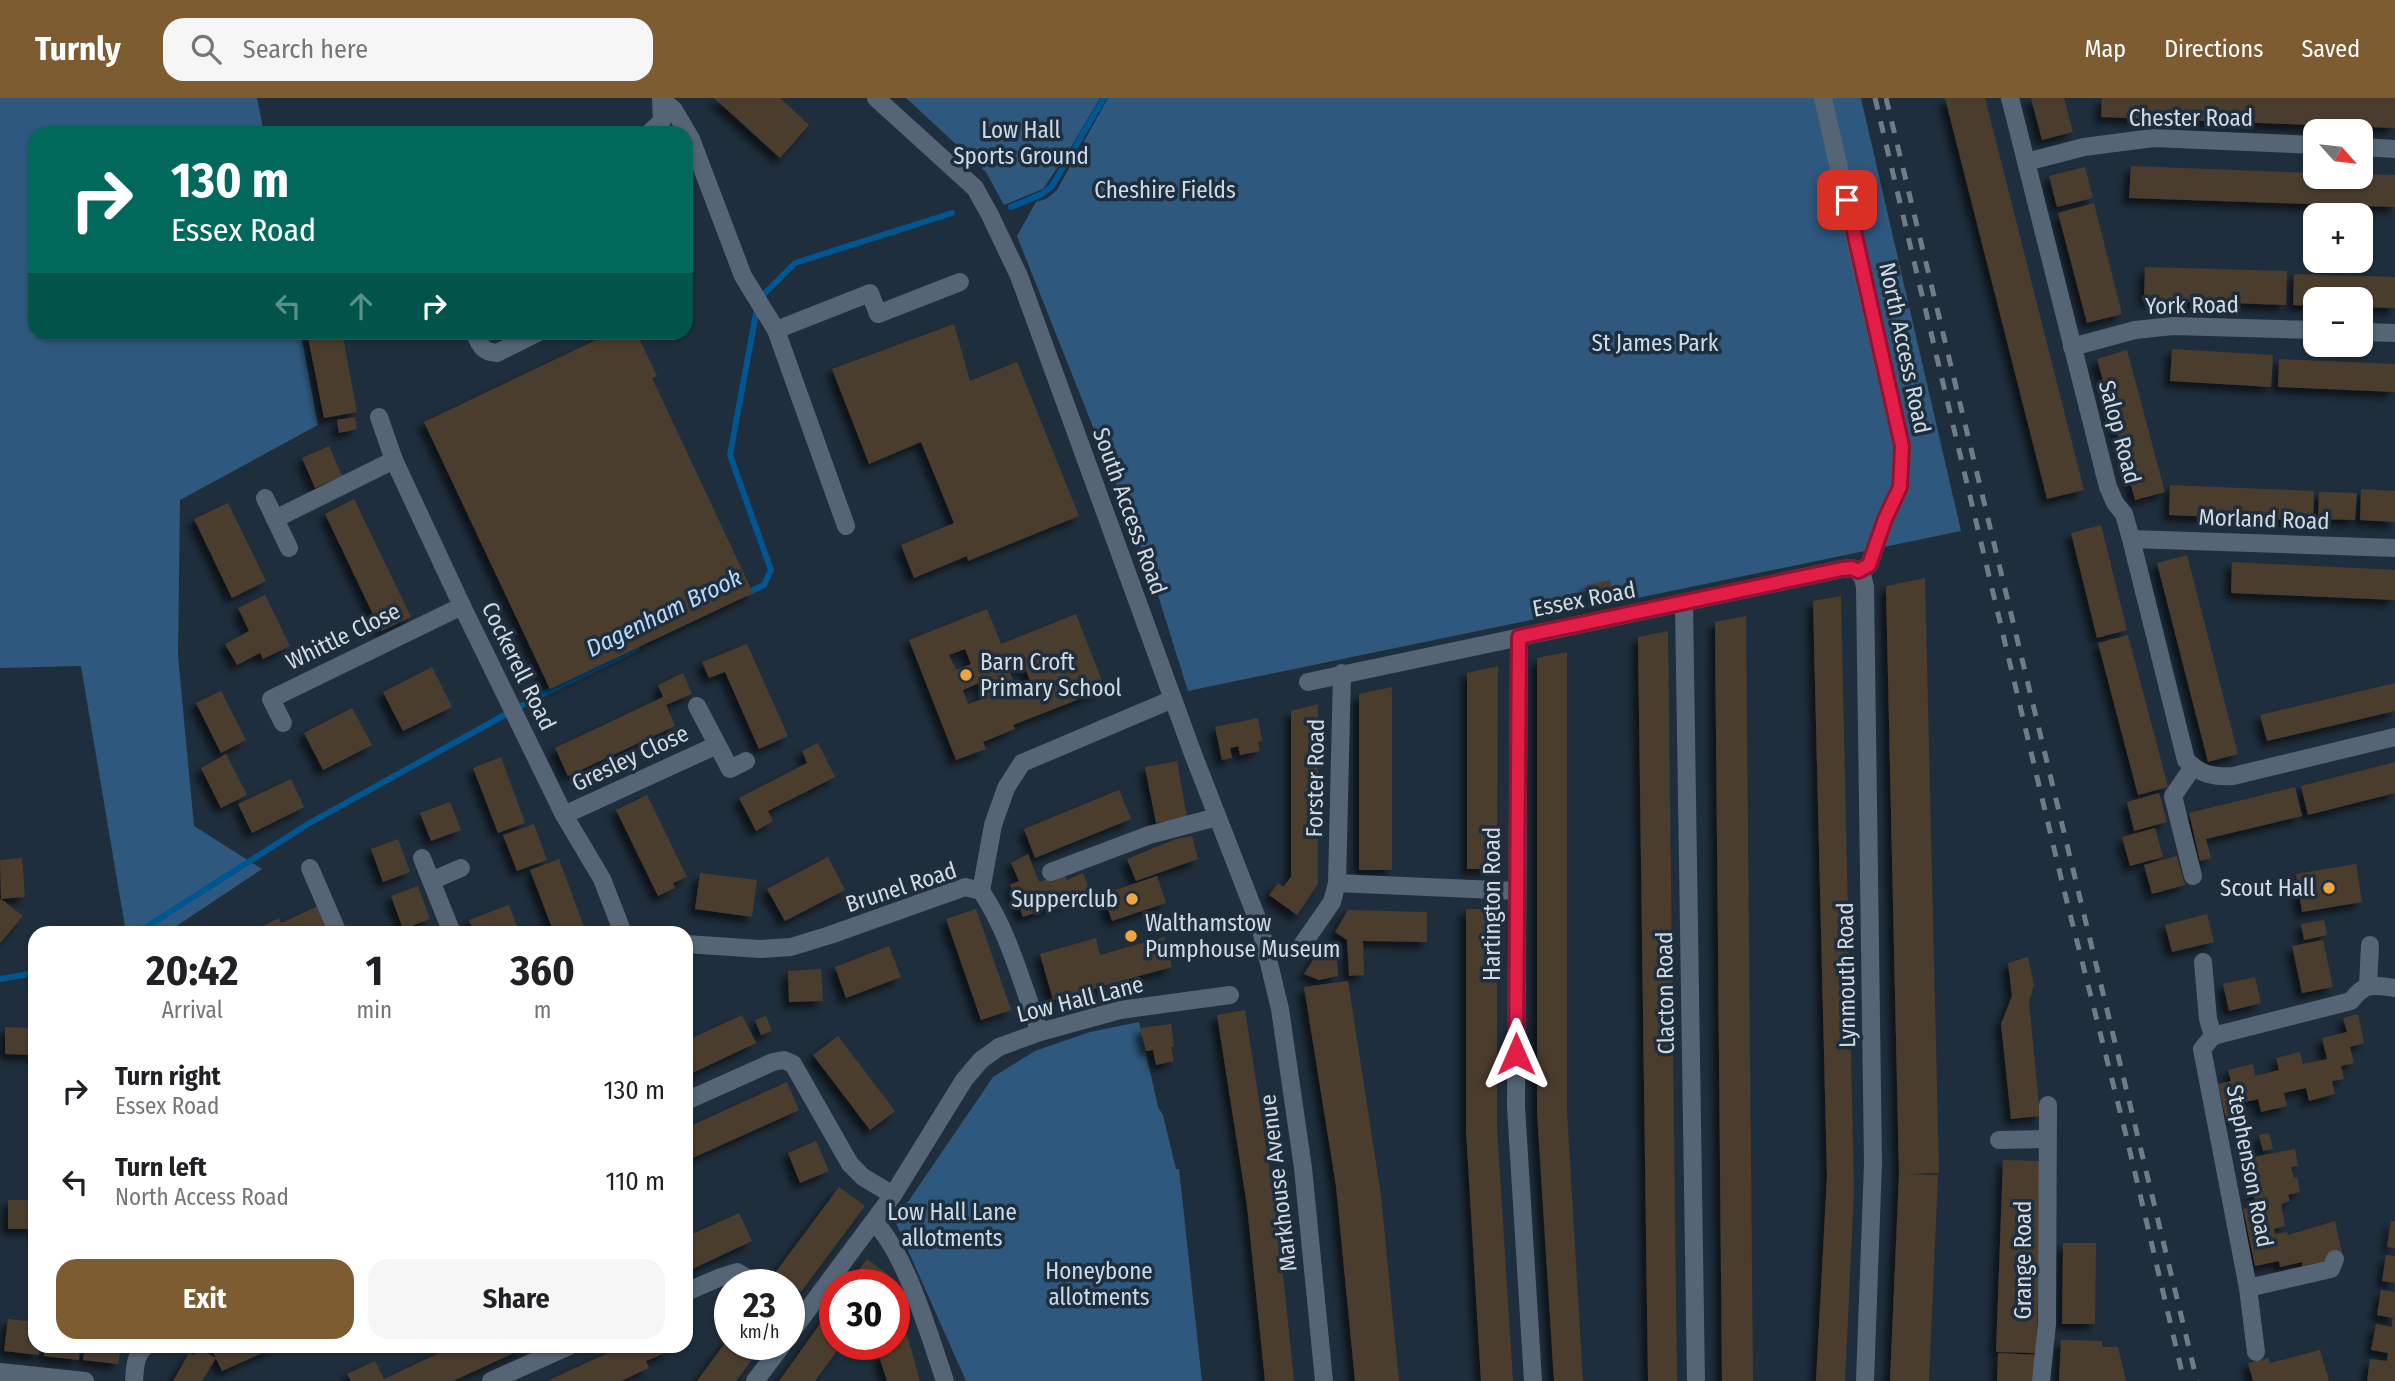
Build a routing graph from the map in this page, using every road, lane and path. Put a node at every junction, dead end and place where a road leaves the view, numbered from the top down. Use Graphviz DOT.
graph roads {
  1 [pos="661,98"];
  2 [pos="876,98"];
  3 [pos="1824,98"];
  4 [pos="2010,98"];
  5 [pos="657,126"];
  6 [pos="683,126"];
  7 [pos="693,144"];
  8 [pos="2303,144"];
  9 [pos="2373,148"];
  10 [pos="2395,149"];
  11 [pos="2026,162"];
  12 [pos="960,282"];
  13 [pos="776,330"];
  14 [pos="2303,330"];
  15 [pos="2373,332"];
  16 [pos="2395,333"];
  17 [pos="478,340"];
  18 [pos="523,340"];
  19 [pos="2072,347"];
  20 [pos="379,417"];
  21 [pos="394,460"];
  22 [pos="265,498"];
  23 [pos="275,519"];
  24 [pos="846,526"];
  25 [pos="2131,540"];
  26 [pos="289,548"];
  27 [pos="2395,548"];
  28 [pos="1863,568"];
  29 [pos="1684,604"];
  30 [pos="462,606"];
  31 [pos="1519,637"];
  32 [pos="1342,673"];
  33 [pos="1308,682"];
  34 [pos="1173,699"];
  35 [pos="697,706"];
  36 [pos="283,723"];
  37 [pos="2395,737"];
  38 [pos="717,744"];
  39 [pos="746,761"];
  40 [pos="2195,769"];
  41 [pos="564,815"];
  42 [pos="1217,817"];
  43 [pos="422,858"];
  44 [pos="310,868"];
  45 [pos="461,868"];
  46 [pos="1051,872"];
  47 [pos="2193,876"];
  48 [pos="431,881"];
  49 [pos="1337,883"];
  50 [pos="981,891"];
  51 [pos="1517,891"];
  52 [pos="335,926"];
  53 [pos="449,926"];
  54 [pos="620,926"];
  55 [pos="693,944"];
  56 [pos="1302,945"];
  57 [pos="2370,945"];
  58 [pos="2203,962"];
  59 [pos="1273,981"];
  60 [pos="2368,985"];
  61 [pos="2395,988"];
  62 [pos="1230,995"];
  63 [pos="1040,1032"];
  64 [pos="2213,1036"];
  65 [pos="693,1098"];
  66 [pos="2048,1105"];
  67 [pos="2047,1139"];
  68 [pos="1999,1140"];
  69 [pos="893,1195"];
  70 [pos="874,1222"];
  71 [pos="2335,1259"];
  72 [pos="714,1280"];
  73 [pos="2248,1288"];
  74 [pos="693,1289"];
  75 [pos="805,1302"];
  76 [pos="2256,1352"];
  77 [pos="140,1353"];
  78 [pos="553,1353"];
  79 [pos="771,1360"];
  80 [pos="0,1372"];
  81 [pos="85,1381"];
  82 [pos="134,1381"];
  83 [pos="491,1381"];
  84 [pos="755,1381"];
  85 [pos="945,1381"];
  86 [pos="1324,1381"];
  87 [pos="1533,1381"];
  88 [pos="1696,1381"];
  89 [pos="1865,1381"];
  90 [pos="2041,1381"];
  1 -- 5 [label="street"];
  1 -- 6 [label="street"];
  2 -- 34 [label="street, South Access Road"];
  3 -- 28 [label="street, North Access Road"];
  4 -- 11 [label="street, Salop Road"];
  7 -- 13 [label="street"];
  8 -- 11 [label="street, Chester Road"];
  9 -- 10 [label="street"];
  11 -- 19 [label="street, Salop Road"];
  12 -- 13 [label="street"];
  13 -- 24 [label="street"];
  14 -- 19 [label="street, York Road"];
  15 -- 16 [label="street"];
  17 -- 18 [label="street"];
  19 -- 25 [label="street, Salop Road"];
  20 -- 21 [label="street, Cockerell Road"];
  21 -- 23 [label="street"];
  21 -- 30 [label="street, Cockerell Road"];
  22 -- 23 [label="street"];
  23 -- 26 [label="street"];
  25 -- 27 [label="street, Morland Road"];
  25 -- 40 [label="street, Salop Road"];
  28 -- 29 [label="street, Essex Road"];
  28 -- 89 [label="street, Lynmouth Road"];
  29 -- 31 [label="street, Essex Road"];
  29 -- 88 [label="street, Clacton Road"];
  30 -- 36 [label="street, Whittle Close"];
  30 -- 41 [label="street, Cockerell Road"];
  31 -- 32 [label="street, Essex Road"];
  31 -- 51 [label="street, Hartington Road"];
  32 -- 33 [label="street, Essex Road"];
  32 -- 49 [label="street, Forster Road"];
  34 -- 42 [label="street, South Access Road"];
  34 -- 50 [label="street"];
  35 -- 38 [label="street, Gresley Close"];
  37 -- 40 [label="street"];
  38 -- 39 [label="street, Gresley Close"];
  38 -- 41 [label="street, Gresley Close"];
  40 -- 47 [label="street"];
  41 -- 54 [label="street, Cockerell Road"];
  42 -- 46 [label="street"];
  42 -- 59 [label="street, South Access Road"];
  43 -- 48 [label="street"];
  44 -- 52 [label="street"];
  45 -- 48 [label="street"];
  48 -- 53 [label="street"];
  49 -- 51 [label="street"];
  49 -- 56 [label="street, Forster Road"];
  50 -- 55 [label="street, Brunel Road"];
  50 -- 63 [label="street, Brunel Road"];
  51 -- 87 [label="street, Hartington Road"];
  57 -- 60 [label="street"];
  58 -- 64 [label="street, Stephenson Road"];
  59 -- 86 [label="street, Markhouse Avenue"];
  60 -- 61 [label="street"];
  60 -- 64 [label="street"];
  62 -- 63 [label="street, Low Hall Lane"];
  63 -- 69 [label="street, Low Hall Lane"];
  64 -- 73 [label="street, Stephenson Road"];
  65 -- 69 [label="street"];
  66 -- 67 [label="street, Grange Road"];
  67 -- 68 [label="street"];
  67 -- 90 [label="street, Grange Road"];
  69 -- 70 [label="street, Low Hall Lane"];
  70 -- 75 [label="street, Low Hall Lane"];
  70 -- 85 [label="street"];
  71 -- 73 [label="street"];
  72 -- 74 [label="street"];
  73 -- 76 [label="street, Stephenson Road"];
  77 -- 82 [label="street"];
  78 -- 83 [label="street"];
  79 -- 84 [label="street"];
  80 -- 81 [label="street"];
}
